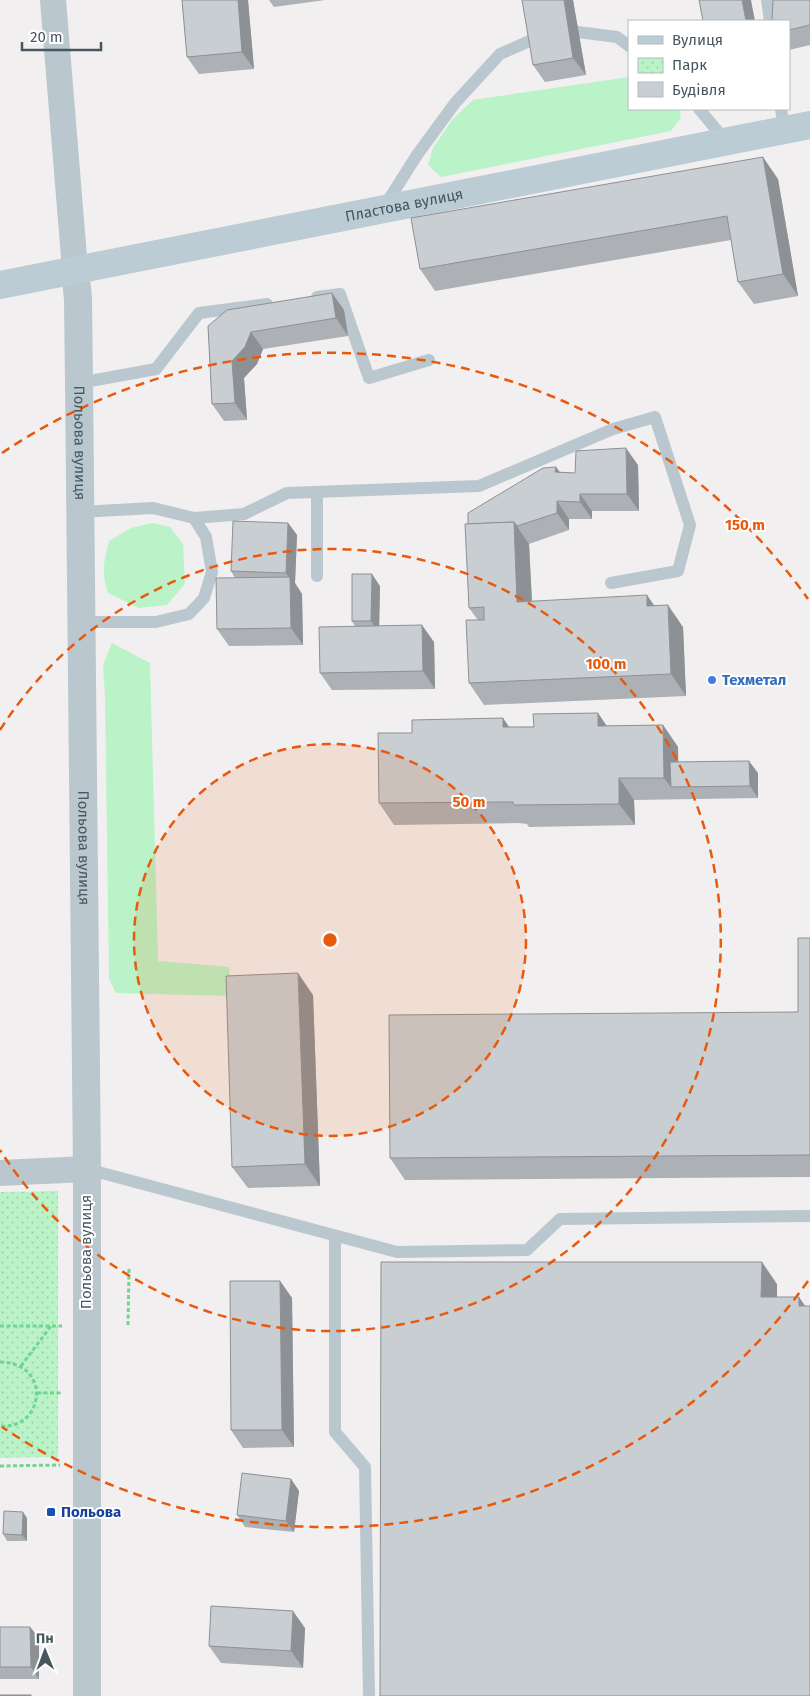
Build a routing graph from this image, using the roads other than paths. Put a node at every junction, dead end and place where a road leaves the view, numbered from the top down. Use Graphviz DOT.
graph roads {
  1 [pos="53,0"];
  2 [pos="767,0"];
  3 [pos="770,20"];
  4 [pos="628,45"];
  5 [pos="700,110"];
  6 [pos="792,121"];
  7 [pos="726,141"];
  8 [pos="383,209"];
  9 [pos="75,269"];
  10 [pos="0,285"];
  11 [pos="302,299"];
  12 [pos="284,302"];
  13 [pos="429,360"];
  14 [pos="79,383"];
  15 [pos="317,492"];
  16 [pos="80,512"];
  17 [pos="194,518"];
  18 [pos="317,576"];
  19 [pos="611,583"];
  20 [pos="81,622"];
  21 [pos="86,1169"];
  22 [pos="0,1173"];
  23 [pos="810,1216"];
  24 [pos="335,1236"];
  25 [pos="87,1696"];
  26 [pos="369,1696"];
  1 -- 9 [label="street, Польова вулиця"];
  2 -- 3 [label="lane"];
  4 -- 8 [label="lane"];
  5 -- 7 [label="lane"];
  6 -- 7 [label="main road, Пластова вулиця"];
  7 -- 8 [label="main road, Пластова вулиця"];
  8 -- 9 [label="main road, Пластова вулиця"];
  9 -- 10 [label="main road, Пластова вулиця"];
  9 -- 14 [label="street, Польова вулиця"];
  11 -- 13 [label="lane"];
  12 -- 14 [label="lane"];
  14 -- 16 [label="street, Польова вулиця"];
  15 -- 17 [label="lane"];
  15 -- 18 [label="lane"];
  15 -- 19 [label="lane"];
  16 -- 17 [label="lane"];
  16 -- 20 [label="street, Польова вулиця"];
  17 -- 20 [label="lane"];
  20 -- 21 [label="street, Польова вулиця"];
  21 -- 22 [label="street"];
  21 -- 24 [label="lane"];
  21 -- 25 [label="street, Польова вулиця"];
  23 -- 24 [label="lane"];
  24 -- 26 [label="lane"];
}
